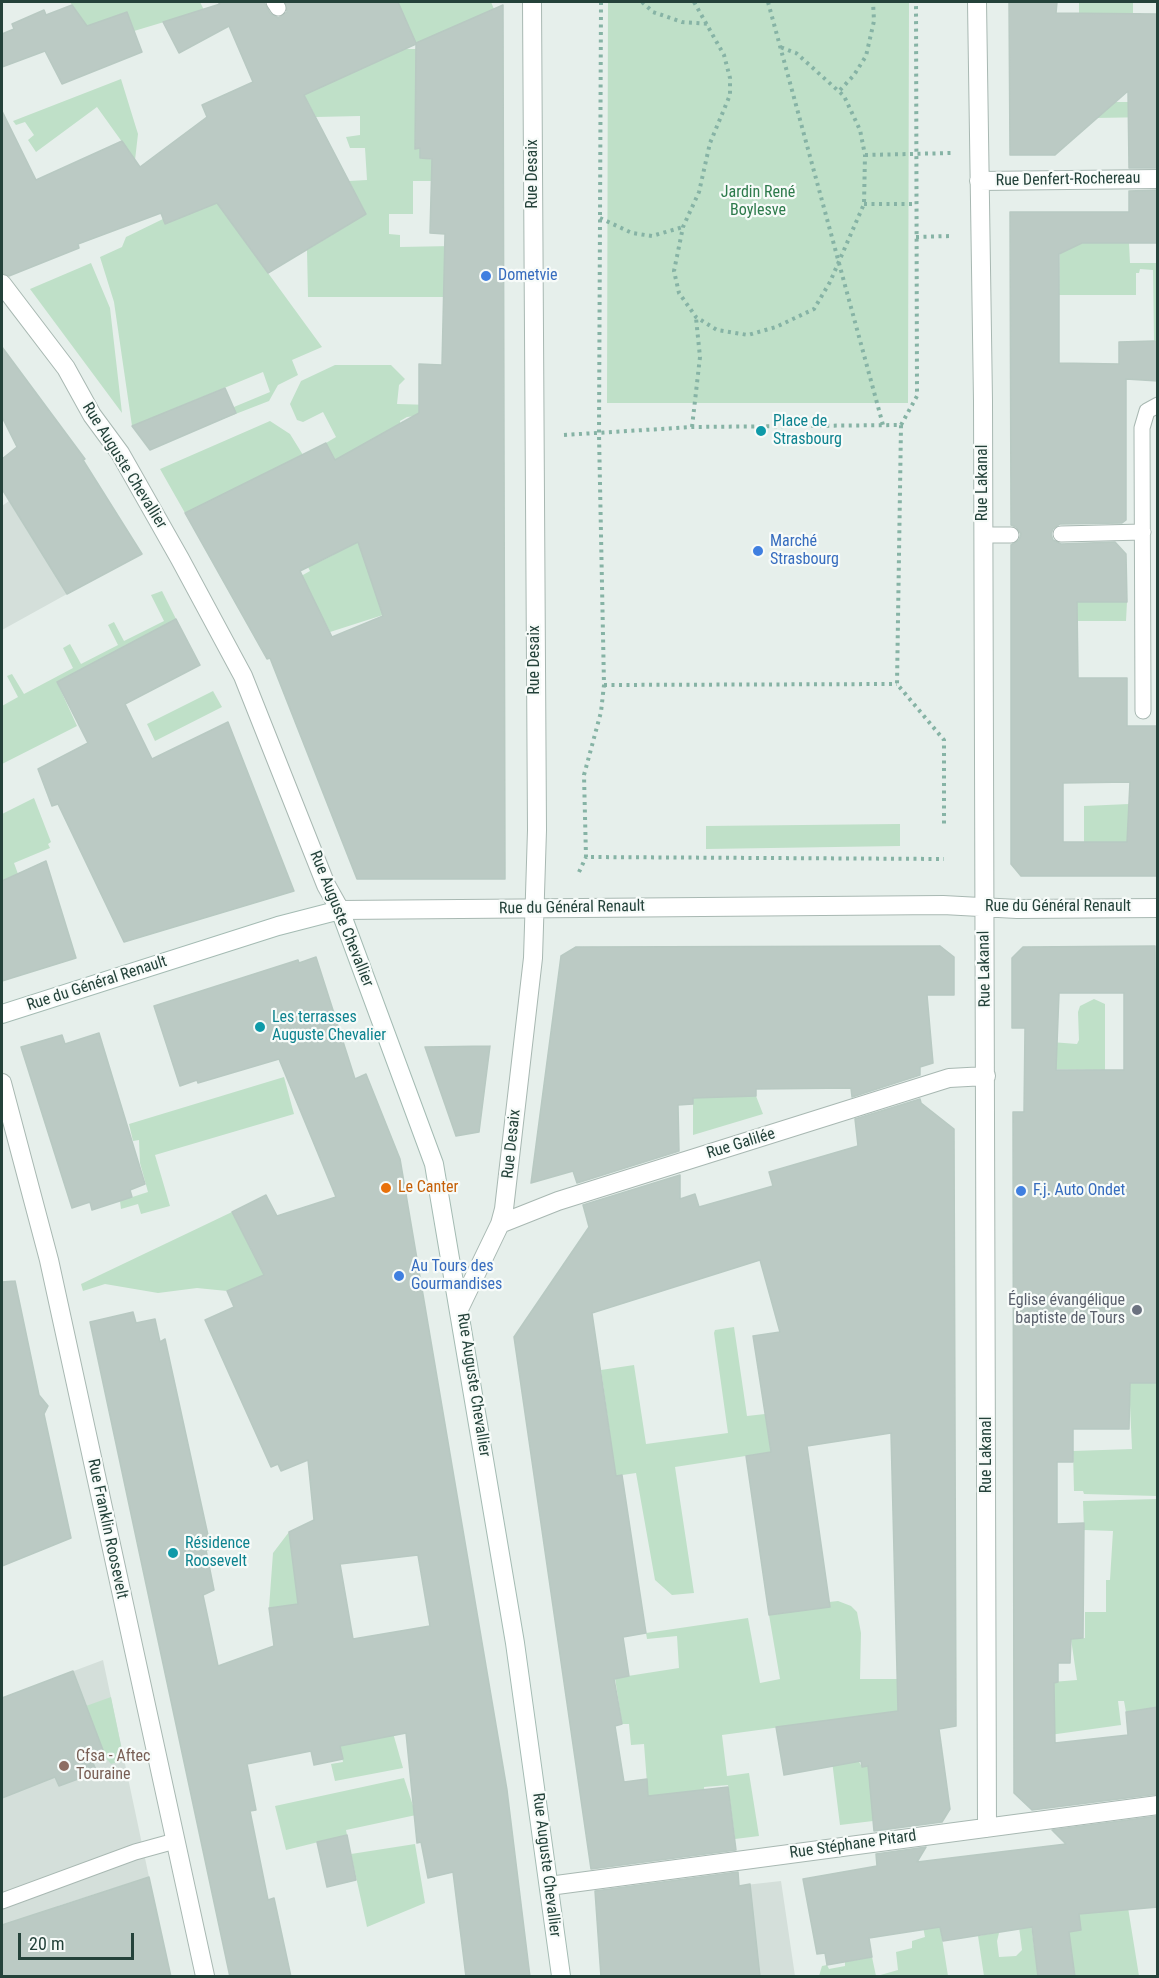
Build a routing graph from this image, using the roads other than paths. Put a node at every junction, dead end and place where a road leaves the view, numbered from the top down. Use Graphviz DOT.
graph roads {
  1 [pos="532,2"];
  2 [pos="977,2"];
  3 [pos="1158,179"];
  4 [pos="979,181"];
  5 [pos="2,284"];
  6 [pos="1158,405"];
  7 [pos="1143,532"];
  8 [pos="1061,534"];
  9 [pos="983,535"];
  10 [pos="1011,535"];
  11 [pos="1143,711"];
  12 [pos="984,907"];
  13 [pos="536,908"];
  14 [pos="1158,908"];
  15 [pos="340,910"];
  16 [pos="2,1014"];
  17 [pos="986,1076"];
  18 [pos="2,1083"];
  19 [pos="500,1224"];
  20 [pos="460,1307"];
  21 [pos="1158,1806"];
  22 [pos="987,1828"];
  23 [pos="175,1841"];
  24 [pos="549,1886"];
  25 [pos="2,1900"];
  26 [pos="205,1977"];
  27 [pos="561,1977"];
  1 -- 13 [label="street, Rue Desaix"];
  2 -- 4 [label="street, Rue Lakanal"];
  3 -- 4 [label="street, Rue Denfert-Rochereau"];
  4 -- 9 [label="street, Rue Lakanal"];
  5 -- 15 [label="street, Rue Auguste Chevallier"];
  6 -- 7 [label="lane"];
  7 -- 8 [label="lane"];
  7 -- 11 [label="lane"];
  9 -- 10 [label="lane"];
  9 -- 12 [label="street, Rue Lakanal"];
  12 -- 13 [label="street, Rue du Général Renault"];
  12 -- 14 [label="street, Rue du Général Renault"];
  12 -- 17 [label="street, Rue Lakanal"];
  13 -- 15 [label="street, Rue du Général Renault"];
  13 -- 19 [label="street, Rue Desaix"];
  15 -- 16 [label="street, Rue du Général Renault"];
  15 -- 20 [label="street, Rue Auguste Chevallier"];
  17 -- 19 [label="street, Rue Galilée"];
  17 -- 22 [label="street, Rue Lakanal"];
  18 -- 23 [label="street, Rue Franklin Roosevelt"];
  19 -- 20 [label="street, Rue Desaix"];
  20 -- 24 [label="street, Rue Auguste Chevallier"];
  21 -- 22 [label="street, Rue Stéphane Pitard"];
  22 -- 24 [label="street, Rue Stéphane Pitard"];
  23 -- 25 [label="lane"];
  23 -- 26 [label="street, Rue Franklin Roosevelt"];
  24 -- 27 [label="street, Rue Auguste Chevallier"];
}
